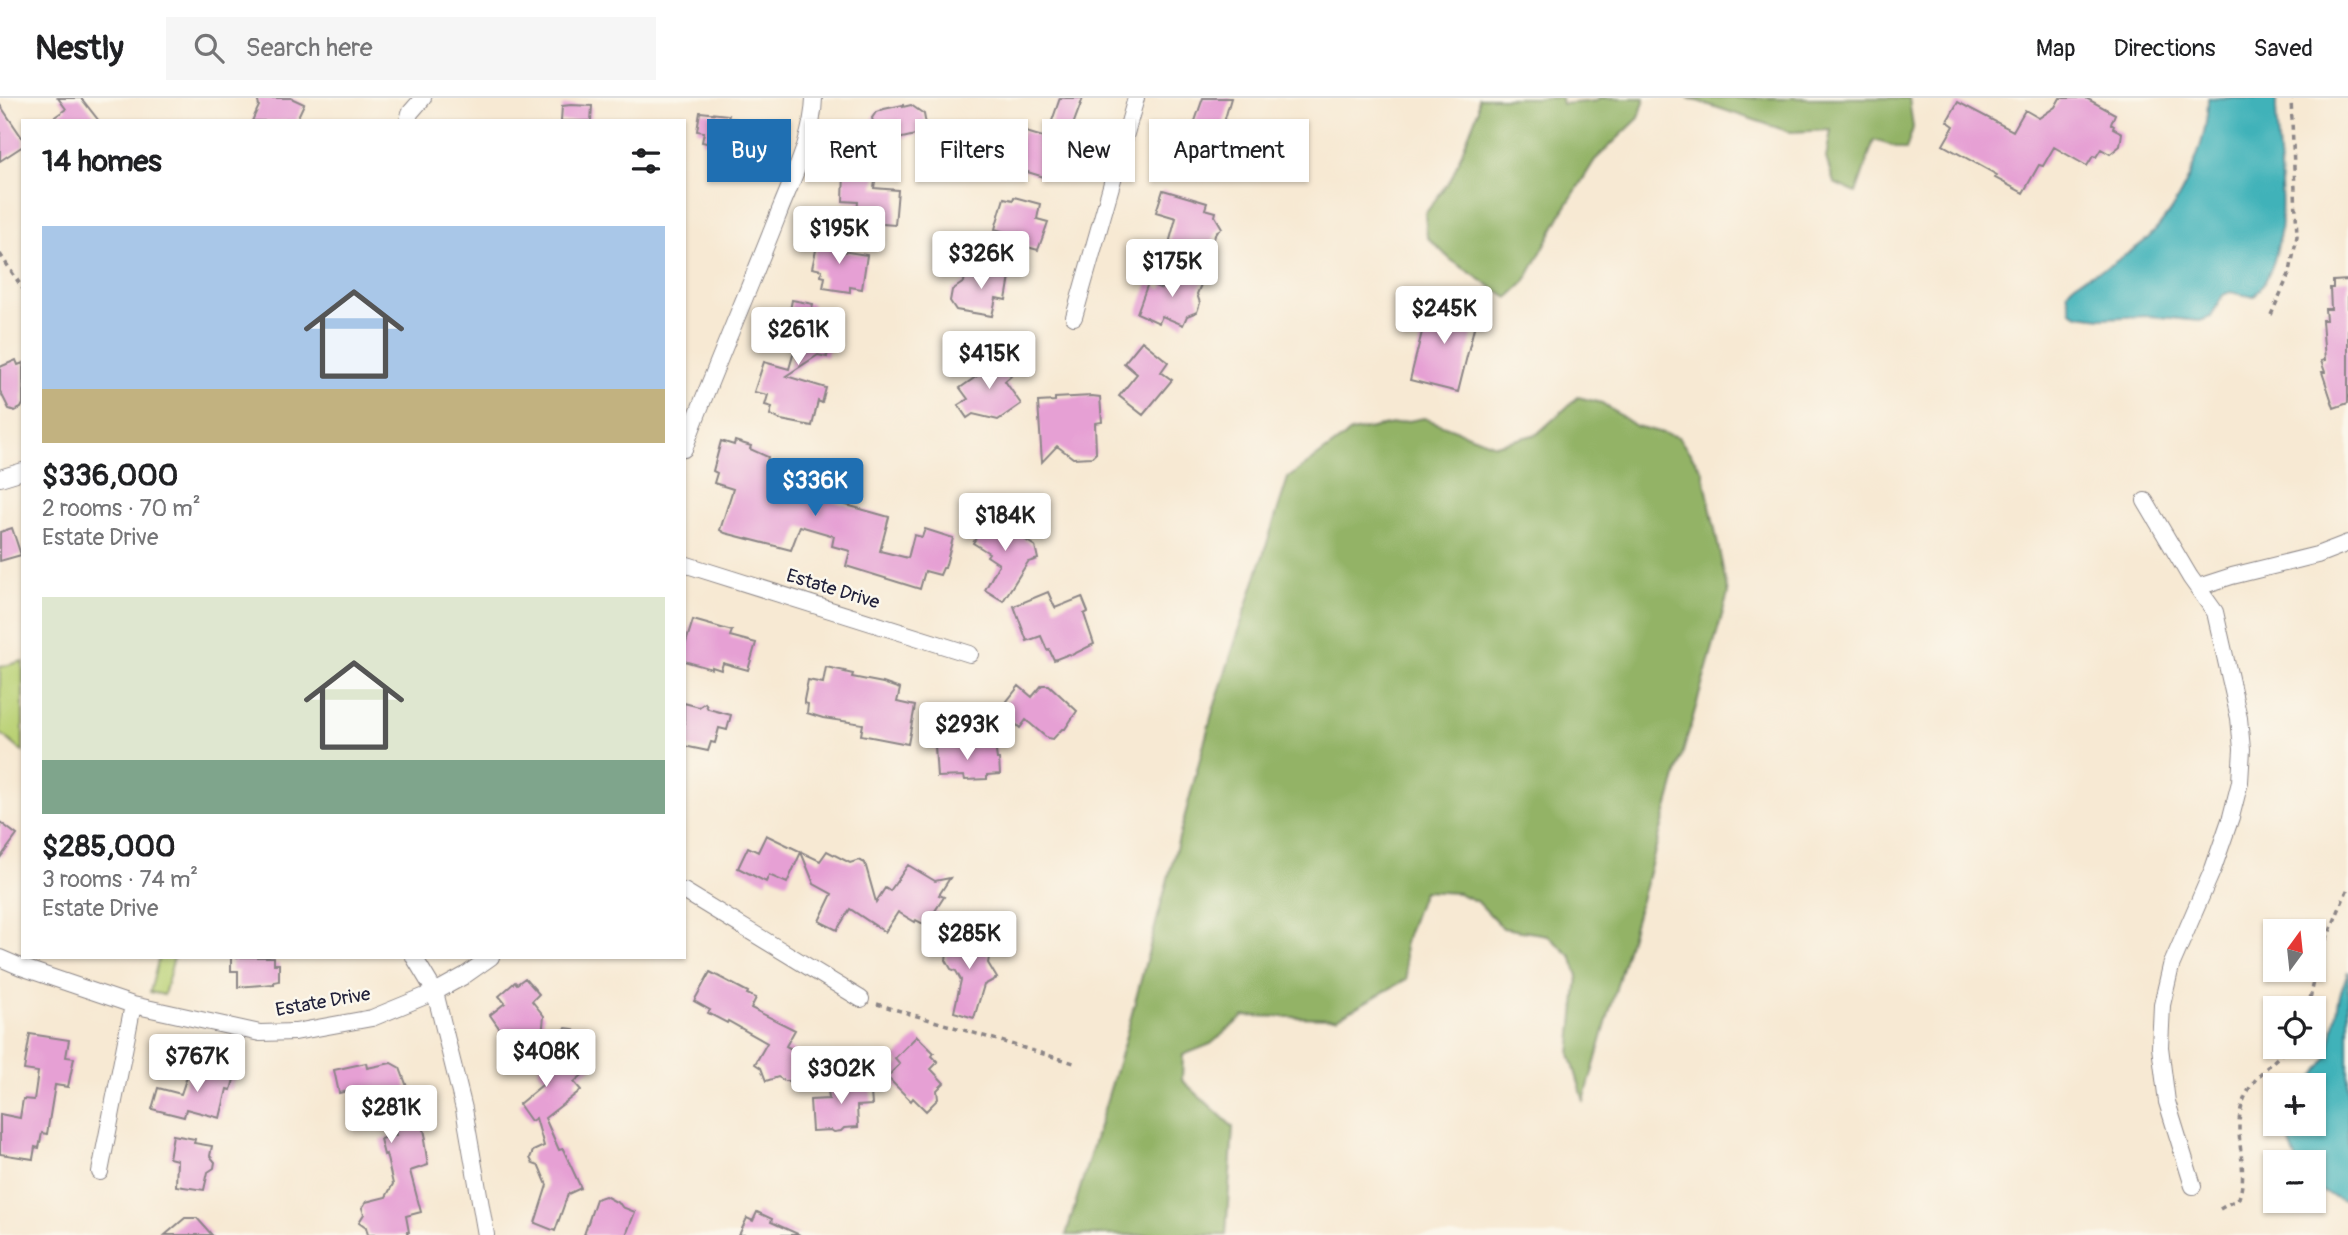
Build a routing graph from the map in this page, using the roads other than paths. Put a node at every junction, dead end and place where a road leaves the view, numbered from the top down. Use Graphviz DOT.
graph roads {
  1 [pos="422,98"];
  2 [pos="814,98"];
  3 [pos="1136,98"];
  4 [pos="408,119"];
  5 [pos="1074,317"];
  6 [pos="686,444"];
  7 [pos="21,472"];
  8 [pos="0,478"];
  9 [pos="2145,501"];
  10 [pos="2348,543"];
  11 [pos="686,565"];
  12 [pos="2198,587"];
  13 [pos="970,654"];
  14 [pos="686,892"];
  15 [pos="0,958"];
  16 [pos="415,959"];
  17 [pos="488,959"];
  18 [pos="435,992"];
  19 [pos="861,999"];
  20 [pos="133,1005"];
  21 [pos="100,1172"];
  22 [pos="2193,1186"];
  23 [pos="486,1235"];
  1 -- 4 [label="street"];
  2 -- 6 [label="street"];
  3 -- 5 [label="street"];
  7 -- 8 [label="street"];
  9 -- 12 [label="street"];
  10 -- 12 [label="street"];
  11 -- 13 [label="street, Estate Drive"];
  12 -- 22 [label="street"];
  14 -- 19 [label="street"];
  15 -- 20 [label="street, Estate Drive"];
  16 -- 18 [label="street"];
  17 -- 18 [label="street, Estate Drive"];
  18 -- 20 [label="street, Estate Drive"];
  18 -- 23 [label="street"];
  20 -- 21 [label="street"];
}
